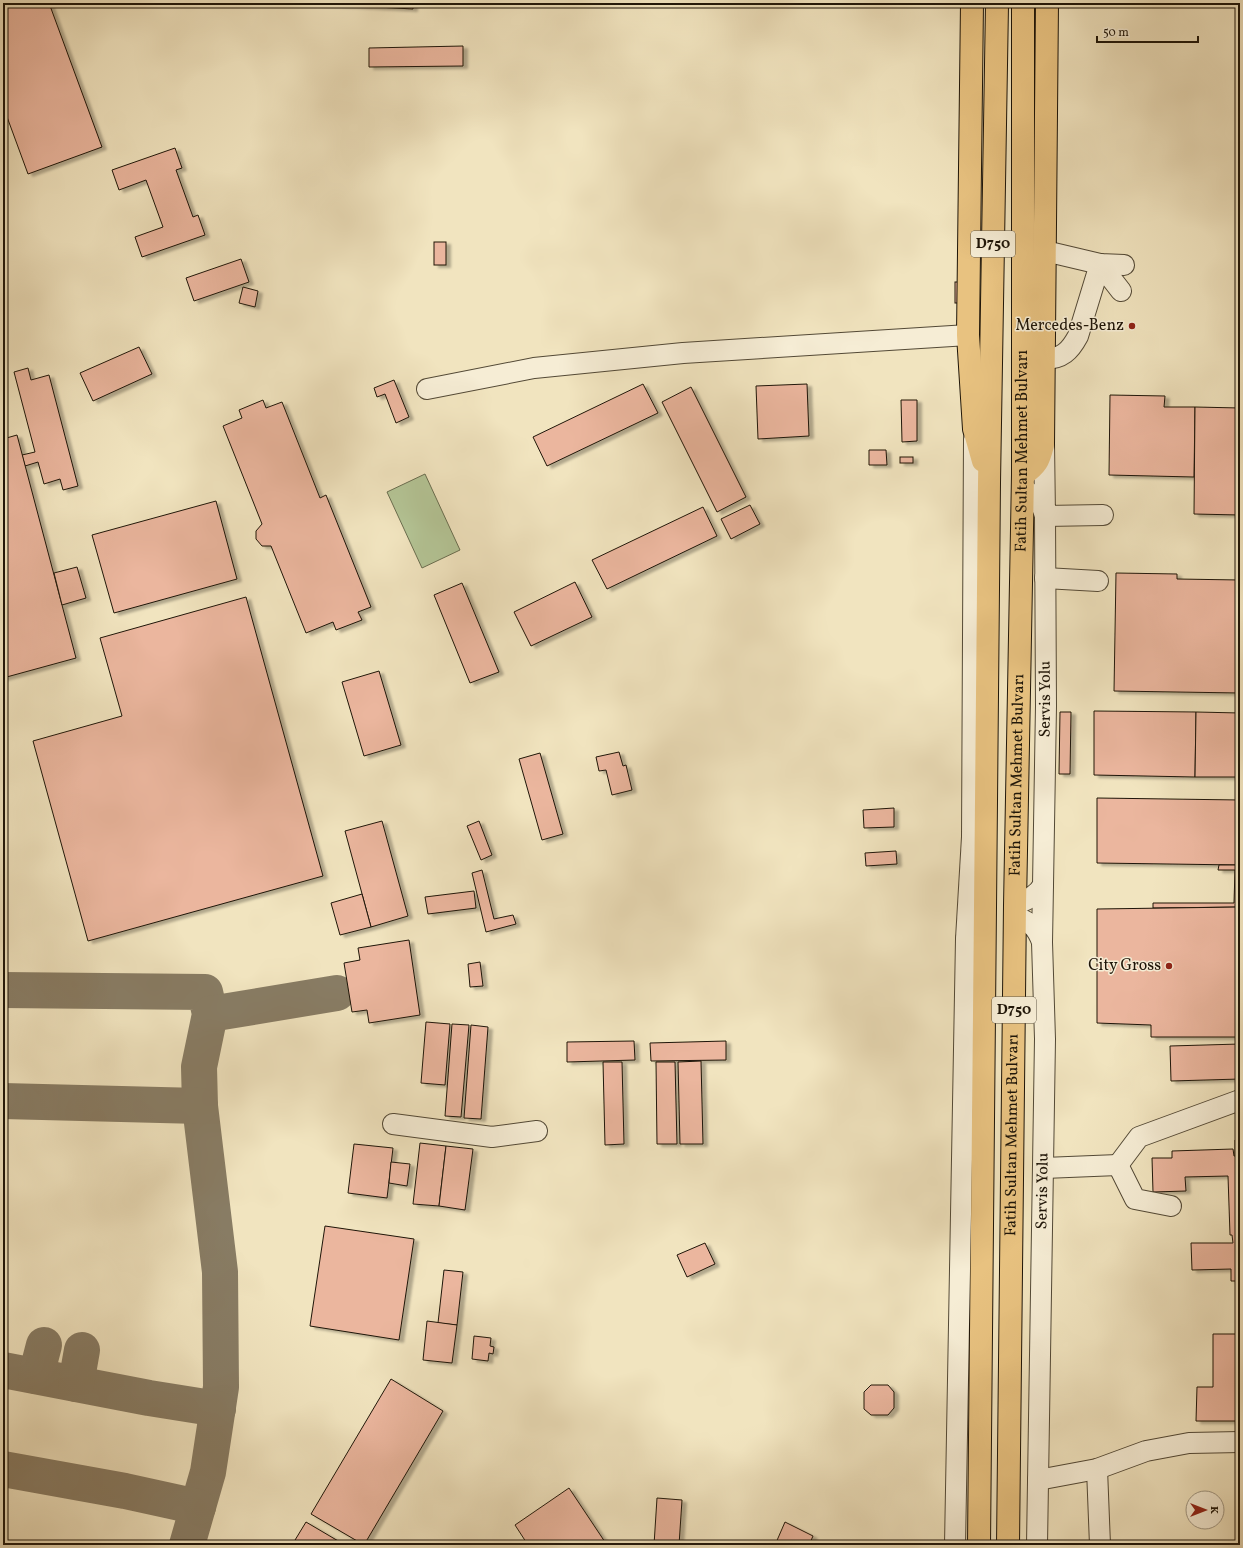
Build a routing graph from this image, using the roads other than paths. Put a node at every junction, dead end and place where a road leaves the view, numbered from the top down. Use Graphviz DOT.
graph roads {
  1 [pos="972,3"];
  2 [pos="1047,3"];
  3 [pos="997,5"];
  4 [pos="1023,5"];
  5 [pos="1045,251"];
  6 [pos="1100,264"];
  7 [pos="1124,265"];
  8 [pos="1121,291"];
  9 [pos="968,335"];
  10 [pos="1044,359"];
  11 [pos="427,389"];
  12 [pos="1044,425"];
  13 [pos="974,429"];
  14 [pos="1023,482"];
  15 [pos="989,483"];
  16 [pos="1103,515"];
  17 [pos="1045,516"];
  18 [pos="1045,578"];
  19 [pos="1098,581"];
  20 [pos="972,837"];
  21 [pos="986,862"];
  22 [pos="1043,885"];
  23 [pos="1016,910"];
  24 [pos="984,921"];
  25 [pos="966,939"];
  26 [pos="1042,942"];
  27 [pos="1240,1100"];
  28 [pos="393,1124"];
  29 [pos="537,1131"];
  30 [pos="1118,1165"];
  31 [pos="1044,1168"];
  32 [pos="1171,1206"];
  33 [pos="1240,1442"];
  34 [pos="1097,1469"];
  35 [pos="1038,1480"];
  36 [pos="955,1545"];
  37 [pos="979,1545"];
  38 [pos="1008,1545"];
  39 [pos="1037,1545"];
  40 [pos="1100,1545"];
  1 -- 9 [label="highway"];
  2 -- 5 [label="highway"];
  3 -- 15 [label="highway, Fatih Sultan Mehmet Bulvarı / D750"];
  4 -- 14 [label="highway, Fatih Sultan Mehmet Bulvarı / D750"];
  5 -- 6 [label="street"];
  5 -- 10 [label="highway"];
  6 -- 7 [label="street"];
  6 -- 8 [label="street"];
  6 -- 10 [label="street"];
  9 -- 11 [label="street"];
  9 -- 13 [label="highway"];
  10 -- 12 [label="highway"];
  12 -- 14 [label="highway"];
  12 -- 17 [label="street"];
  13 -- 15 [label="highway"];
  13 -- 20 [label="street, Fatih Sultan Mehmet Bulvarı"];
  14 -- 17 [label="street, Servis Yolu"];
  14 -- 23 [label="highway, Fatih Sultan Mehmet Bulvarı / D750"];
  15 -- 21 [label="highway, Fatih Sultan Mehmet Bulvarı / D750"];
  16 -- 17 [label="street"];
  17 -- 18 [label="street, Servis Yolu"];
  18 -- 19 [label="street"];
  18 -- 22 [label="street, Servis Yolu"];
  20 -- 21 [label="street, Fatih Sultan Mehmet Bulvarı"];
  20 -- 25 [label="street"];
  21 -- 24 [label="highway, Fatih Sultan Mehmet Bulvarı / D750"];
  22 -- 23 [label="street"];
  22 -- 26 [label="street, Servis Yolu"];
  23 -- 26 [label="street, Servis Yolu"];
  23 -- 38 [label="highway, Fatih Sultan Mehmet Bulvarı / D750"];
  24 -- 25 [label="street"];
  24 -- 37 [label="highway, Fatih Sultan Mehmet Bulvarı / D750"];
  25 -- 36 [label="street"];
  26 -- 31 [label="street, Servis Yolu"];
  27 -- 30 [label="street"];
  28 -- 29 [label="street"];
  30 -- 31 [label="street"];
  30 -- 32 [label="street"];
  31 -- 35 [label="street, Servis Yolu"];
  33 -- 34 [label="street"];
  34 -- 35 [label="street"];
  34 -- 40 [label="street"];
  35 -- 39 [label="street, Servis Yolu"];
}
